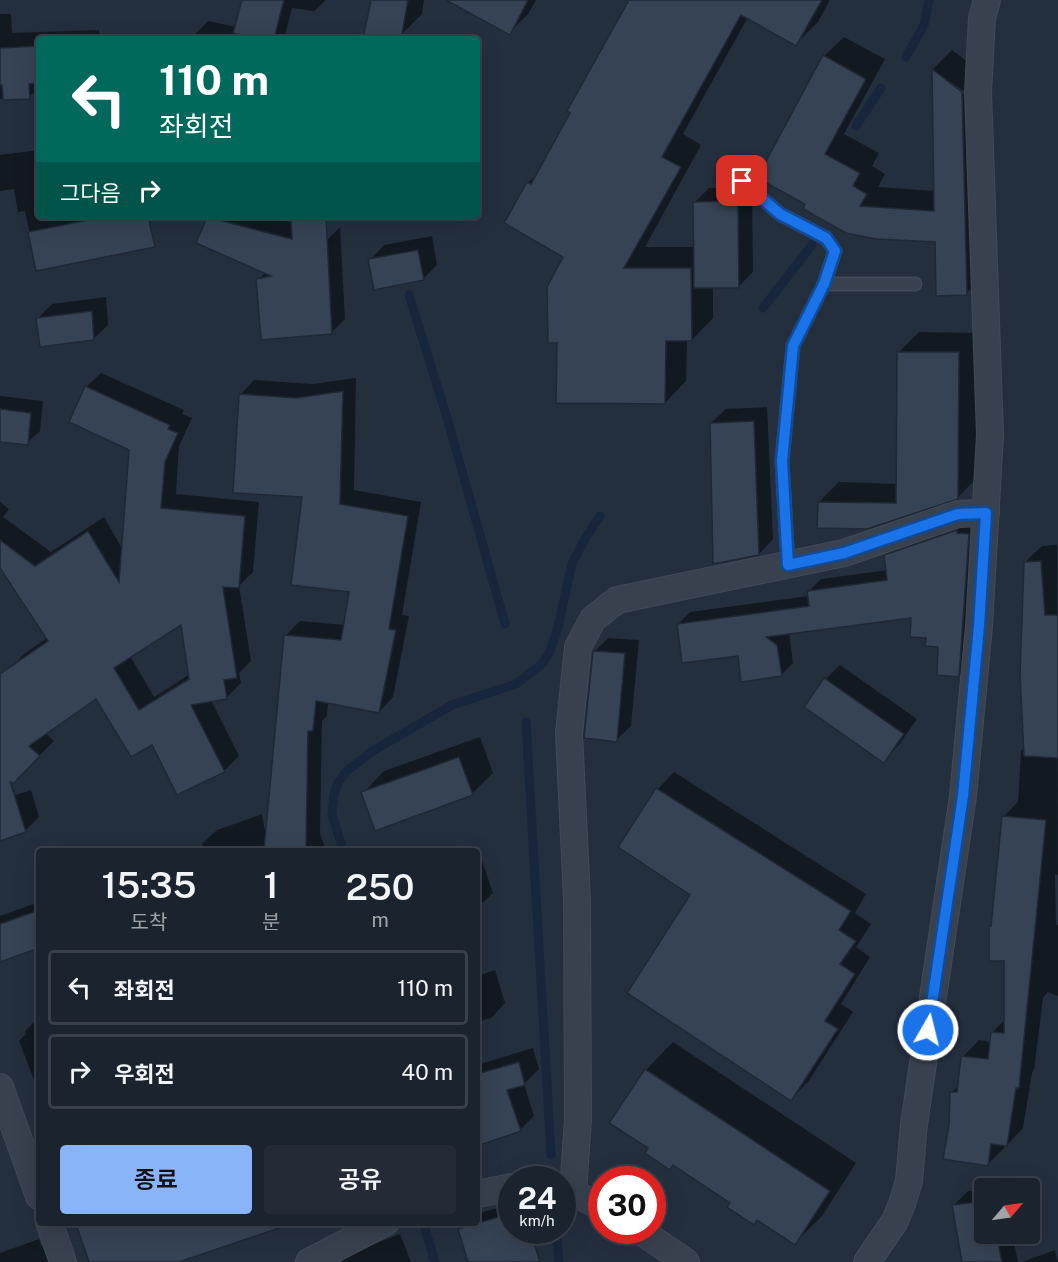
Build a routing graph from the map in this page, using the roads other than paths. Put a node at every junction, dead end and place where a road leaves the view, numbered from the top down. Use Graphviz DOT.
graph roads {
  1 [pos="987,0"];
  2 [pos="742,181"];
  3 [pos="824,284"];
  4 [pos="915,284"];
  5 [pos="986,513"];
  6 [pos="788,565"];
  7 [pos="0,1087"];
  8 [pos="572,1166"];
  9 [pos="36,1188"];
  10 [pos="498,1190"];
  11 [pos="480,1193"];
  12 [pos="50,1226"];
  13 [pos="378,1226"];
  14 [pos="660,1244"];
  15 [pos="63,1262"];
  16 [pos="309,1262"];
  17 [pos="686,1262"];
  18 [pos="867,1262"];
  1 -- 5 [label="street"];
  2 -- 3 [label="lane"];
  3 -- 4 [label="lane"];
  3 -- 6 [label="lane"];
  5 -- 6 [label="street"];
  5 -- 18 [label="street"];
  6 -- 8 [label="street"];
  7 -- 9 [label="street"];
  10 -- 11 [label="street"];
  12 -- 15 [label="street"];
  13 -- 16 [label="street"];
  14 -- 17 [label="street"];
}
